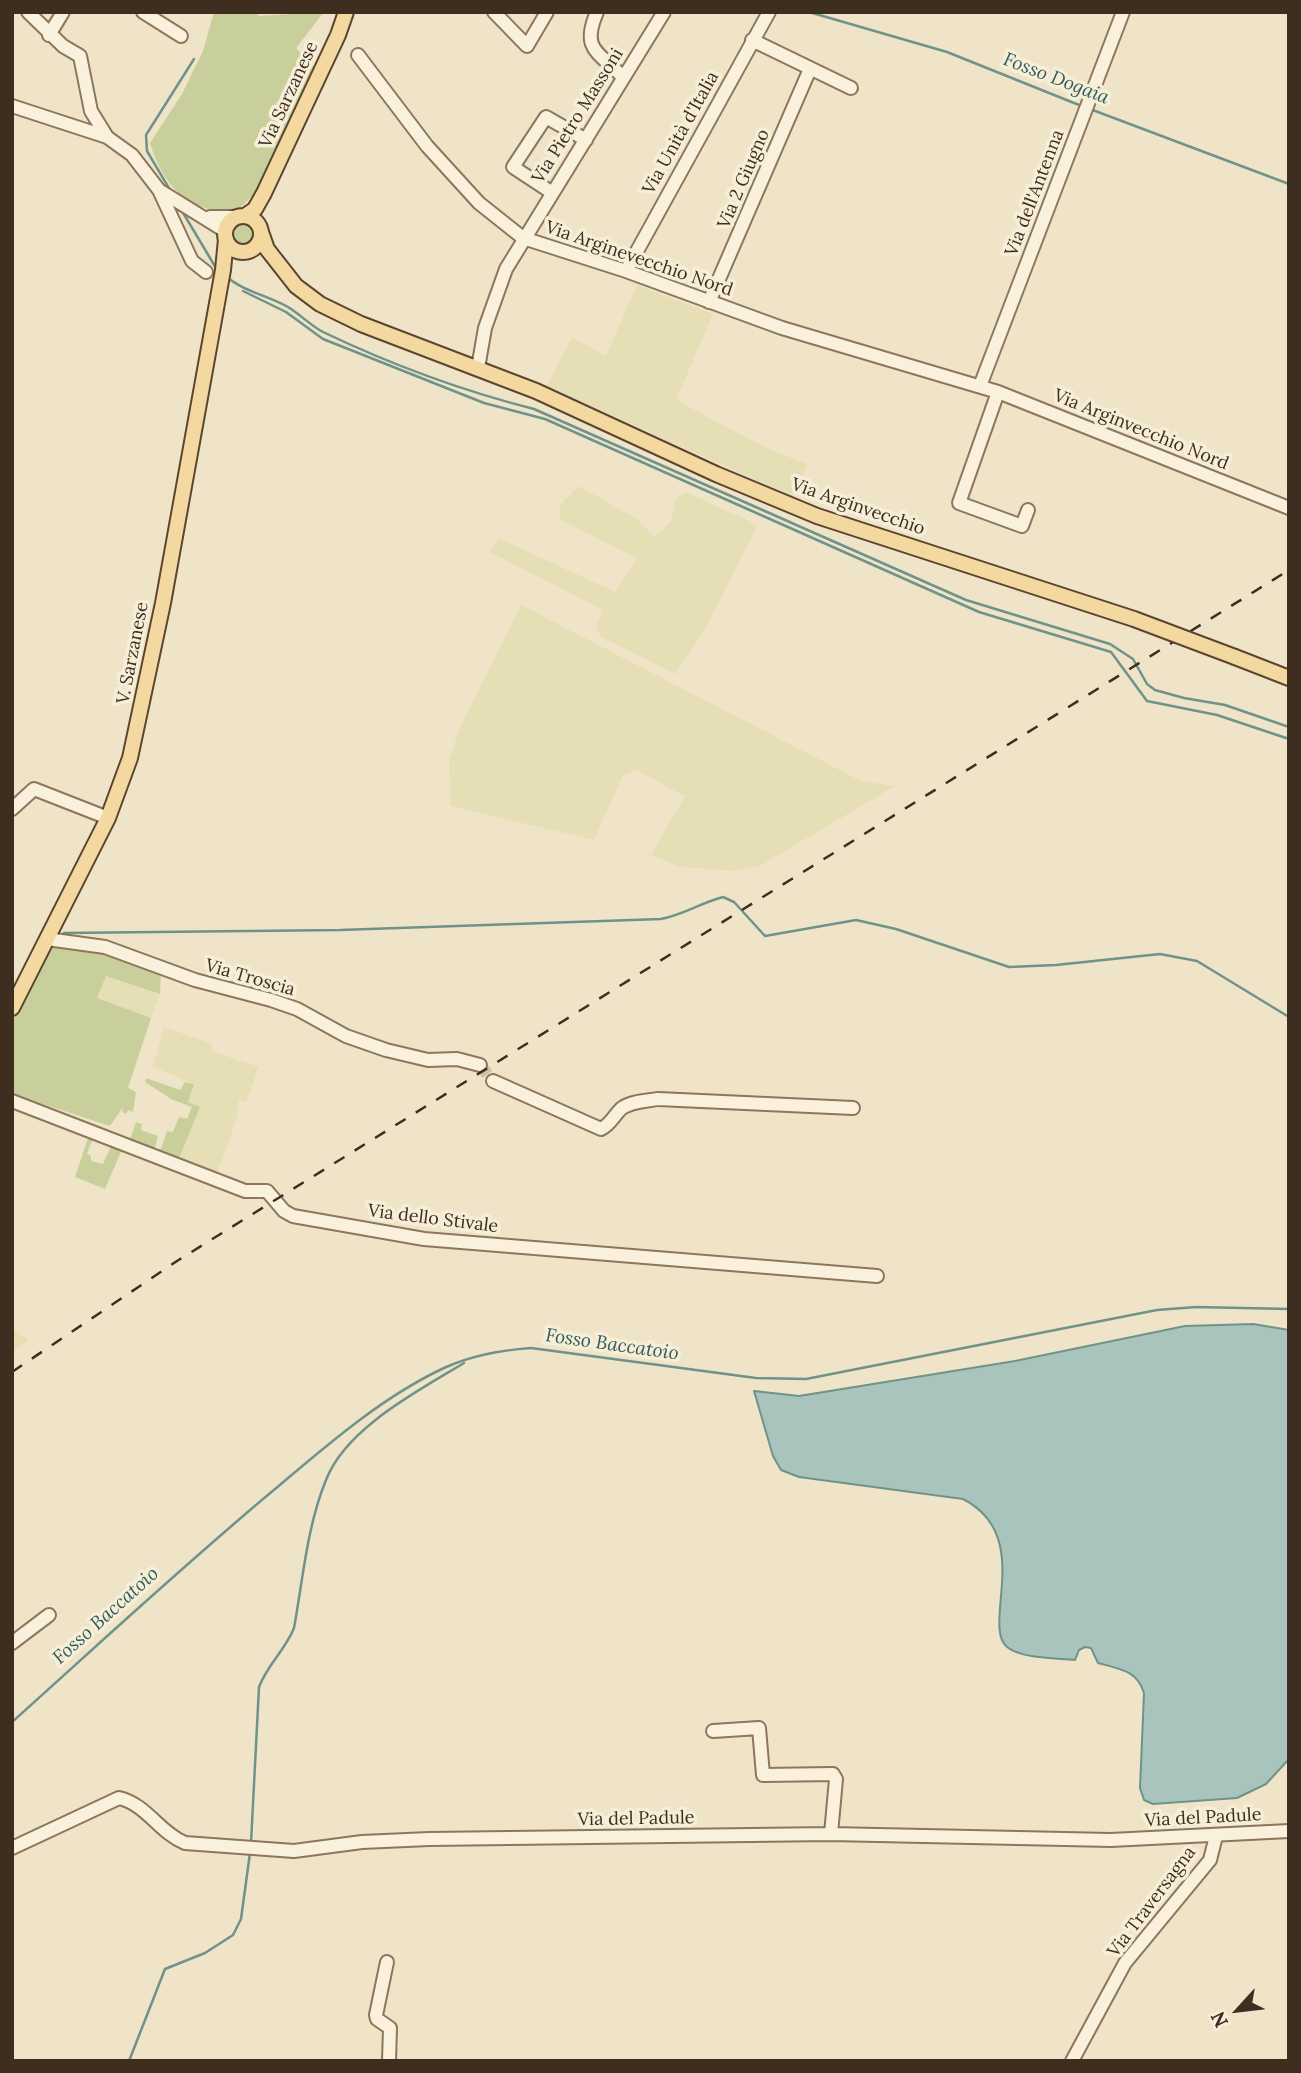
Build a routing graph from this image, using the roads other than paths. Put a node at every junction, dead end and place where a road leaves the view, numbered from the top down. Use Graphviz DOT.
graph roads {
  1 [pos="28,12"];
  2 [pos="63,12"];
  3 [pos="143,12"];
  4 [pos="494,12"];
  5 [pos="547,12"];
  6 [pos="597,12"];
  7 [pos="664,12"];
  8 [pos="769,12"];
  9 [pos="1123,12"];
  10 [pos="345,13"];
  11 [pos="49,35"];
  12 [pos="181,36"];
  13 [pos="752,40"];
  14 [pos="358,55"];
  15 [pos="810,69"];
  16 [pos="623,77"];
  17 [pos="851,88"];
  18 [pos="12,106"];
  19 [pos="107,137"];
  20 [pos="586,140"];
  21 [pos="551,192"];
  22 [pos="164,193"];
  23 [pos="204,216"];
  24 [pos="250,222"];
  25 [pos="226,235"];
  26 [pos="523,238"];
  27 [pos="248,251"];
  28 [pos="277,263"];
  29 [pos="626,271"];
  30 [pos="206,272"];
  31 [pos="222,277"];
  32 [pos="709,302"];
  33 [pos="478,368"];
  34 [pos="980,386"];
  35 [pos="998,392"];
  36 [pos="1289,508"];
  37 [pos="1028,510"];
  38 [pos="1289,678"];
  39 [pos="12,809"];
  40 [pos="108,818"];
  41 [pos="47,939"];
  42 [pos="12,1008"];
  43 [pos="480,1065"];
  44 [pos="493,1081"];
  45 [pos="12,1101"];
  46 [pos="853,1108"];
  47 [pos="877,1276"];
  48 [pos="49,1615"];
  49 [pos="12,1643"];
  50 [pos="713,1731"];
  51 [pos="1289,1831"];
  52 [pos="831,1834"];
  53 [pos="1216,1836"];
  54 [pos="12,1848"];
  55 [pos="387,1962"];
  56 [pos="389,2061"];
  57 [pos="1072,2061"];
  1 -- 11 [label="street"];
  2 -- 11 [label="street"];
  3 -- 12 [label="street"];
  4 -- 5 [label="street"];
  6 -- 16 [label="street"];
  7 -- 16 [label="street, Via Pietro Massoni"];
  8 -- 13 [label="street, Via Unità d'Italia"];
  9 -- 34 [label="street, Via dell'Antenna"];
  10 -- 24 [label="main road, Via Sarzanese"];
  11 -- 19 [label="street"];
  13 -- 15 [label="street"];
  13 -- 29 [label="street, Via Unità d'Italia"];
  14 -- 26 [label="street, Via Arginevecchio Nord"];
  15 -- 17 [label="street"];
  15 -- 32 [label="street, Via 2 Giugno"];
  16 -- 20 [label="street, Via Pietro Massoni"];
  18 -- 19 [label="street"];
  19 -- 22 [label="street"];
  20 -- 21 [label="street, Via Pietro Massoni"];
  20 -- 21 [label="street"];
  21 -- 26 [label="street, Via Pietro Massoni"];
  22 -- 23 [label="street"];
  22 -- 30 [label="street"];
  23 -- 24 [label="street"];
  23 -- 25 [label="street"];
  24 -- 25 [label="main road"];
  24 -- 27 [label="main road"];
  24 -- 28 [label="main road"];
  25 -- 27 [label="main road"];
  25 -- 31 [label="main road, V. Sarzanese"];
  26 -- 29 [label="street, Via Arginevecchio Nord"];
  26 -- 33 [label="street, Via Pietro Massoni"];
  27 -- 28 [label="main road"];
  27 -- 31 [label="main road"];
  28 -- 33 [label="main road, Via Arginvecchio"];
  29 -- 32 [label="street, Via Arginevecchio Nord"];
  31 -- 40 [label="main road, V. Sarzanese"];
  32 -- 34 [label="street, Via Arginevecchio Nord"];
  33 -- 38 [label="main road, Via Arginvecchio, bridge"];
  34 -- 35 [label="street, Via Arginvecchio Nord"];
  35 -- 36 [label="street, Via Arginvecchio Nord"];
  35 -- 37 [label="street"];
  39 -- 40 [label="street"];
  40 -- 41 [label="main road, V. Sarzanese"];
  41 -- 42 [label="main road, V. Sarzanese"];
  41 -- 43 [label="street, Via Troscia"];
  44 -- 46 [label="street"];
  45 -- 47 [label="street, Via dello Stivale"];
  48 -- 49 [label="street"];
  50 -- 52 [label="street"];
  51 -- 53 [label="street, Via del Padule"];
  52 -- 53 [label="street, Via del Padule"];
  52 -- 54 [label="street, Via del Padule"];
  53 -- 57 [label="street, Via Traversagna"];
  55 -- 56 [label="street"];
}
